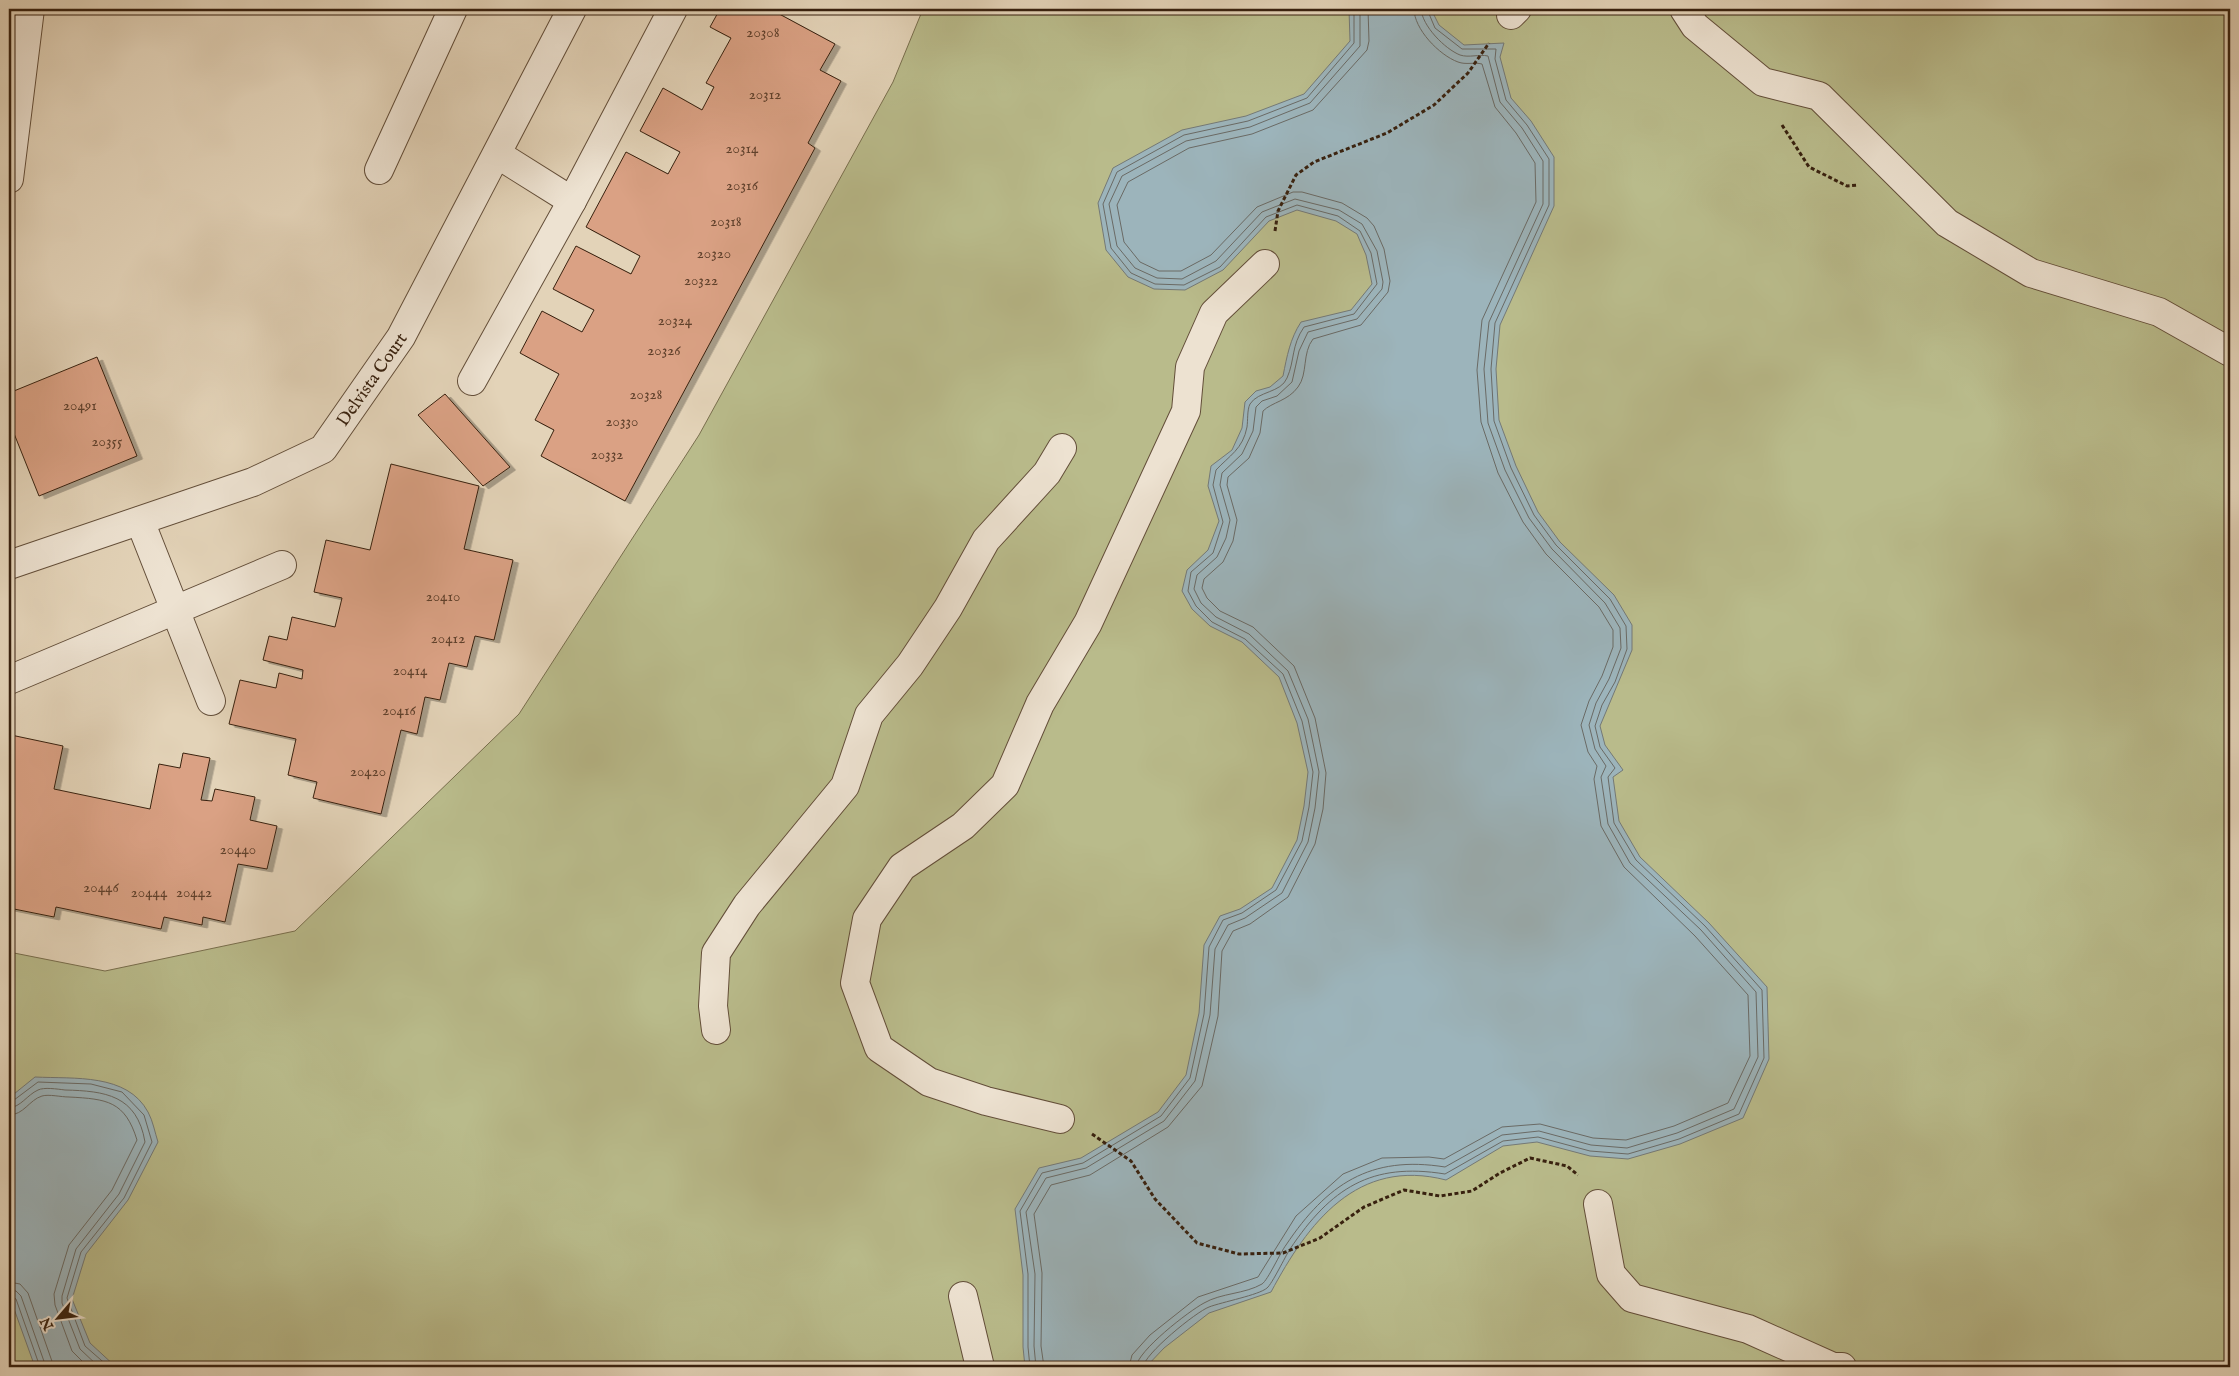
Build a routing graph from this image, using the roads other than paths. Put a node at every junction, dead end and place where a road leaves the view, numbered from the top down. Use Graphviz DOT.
graph roads {
  1 [pos="30,9"];
  2 [pos="453,9"];
  3 [pos="572,9"];
  4 [pos="672,9"];
  5 [pos="1684,9"];
  6 [pos="496,154"];
  7 [pos="379,170"];
  8 [pos="9,180"];
  9 [pos="572,201"];
  10 [pos="1265,264"];
  11 [pos="2230,352"];
  12 [pos="472,381"];
  13 [pos="1062,448"];
  14 [pos="140,521"];
  15 [pos="282,565"];
  16 [pos="9,566"];
  17 [pos="175,610"];
  18 [pos="9,680"];
  19 [pos="211,701"];
  20 [pos="716,1030"];
  21 [pos="1060,1118"];
  22 [pos="1598,1204"];
  23 [pos="963,1296"];
  24 [pos="980,1367"];
  25 [pos="1842,1367"];
  1 -- 8 [label="street"];
  2 -- 7 [label="street"];
  3 -- 6 [label="street, Delvista Court"];
  4 -- 9 [label="street"];
  5 -- 11 [label="street"];
  6 -- 9 [label="street"];
  6 -- 14 [label="street, Delvista Court"];
  9 -- 12 [label="street"];
  10 -- 21 [label="street"];
  13 -- 20 [label="street"];
  14 -- 16 [label="street, Delvista Court"];
  14 -- 17 [label="street"];
  15 -- 17 [label="street"];
  17 -- 18 [label="street"];
  17 -- 19 [label="street"];
  22 -- 25 [label="street"];
  23 -- 24 [label="street"];
}
